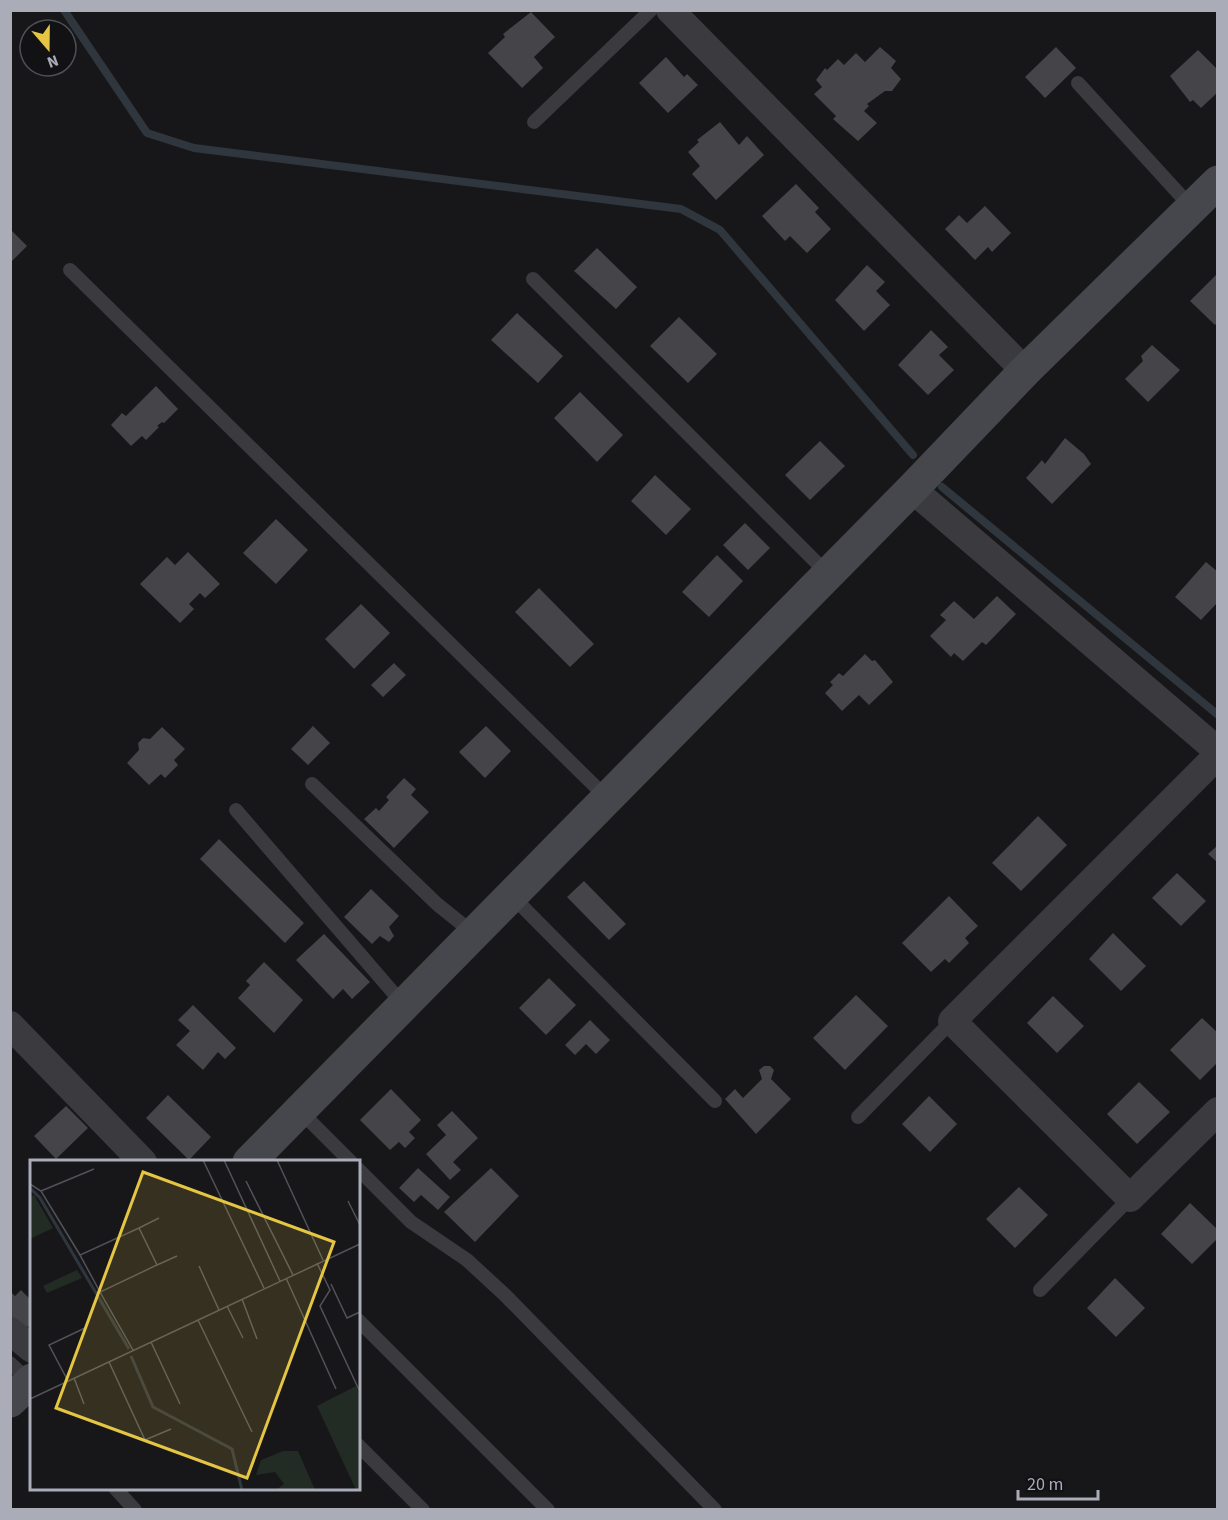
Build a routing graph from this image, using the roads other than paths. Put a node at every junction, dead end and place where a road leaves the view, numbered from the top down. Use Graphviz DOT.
graph roads {
  1 [pos="651,10"];
  2 [pos="670,10"];
  3 [pos="1078,83"];
  4 [pos="534,122"];
  5 [pos="1218,182"];
  6 [pos="1192,208"];
  7 [pos="70,270"];
  8 [pos="533,279"];
  9 [pos="1025,372"];
  10 [pos="912,489"];
  11 [pos="828,574"];
  12 [pos="1218,753"];
  13 [pos="312,784"];
  14 [pos="606,797"];
  15 [pos="236,810"];
  16 [pos="511,894"];
  17 [pos="473,933"];
  18 [pos="403,1004"];
  19 [pos="952,1021"];
  20 [pos="10,1025"];
  21 [pos="715,1101"];
  22 [pos="299,1110"];
  23 [pos="1218,1111"];
  24 [pos="858,1117"];
  25 [pos="142,1160"];
  26 [pos="250,1160"];
  27 [pos="350,1160"];
  28 [pos="360,1171"];
  29 [pos="1130,1198"];
  30 [pos="1040,1290"];
  31 [pos="360,1322"];
  32 [pos="10,1331"];
  33 [pos="30,1347"];
  34 [pos="360,1447"];
  35 [pos="117,1490"];
  36 [pos="135,1509"];
  37 [pos="423,1509"];
  38 [pos="548,1509"];
  39 [pos="715,1509"];
  1 -- 4 [label="lane"];
  2 -- 9 [label="street"];
  3 -- 6 [label="lane"];
  5 -- 6 [label="street"];
  6 -- 9 [label="street"];
  7 -- 14 [label="lane"];
  8 -- 11 [label="lane"];
  9 -- 10 [label="street"];
  10 -- 11 [label="street"];
  10 -- 12 [label="street"];
  11 -- 14 [label="street"];
  12 -- 19 [label="street"];
  13 -- 17 [label="lane"];
  14 -- 16 [label="street"];
  15 -- 18 [label="lane"];
  16 -- 17 [label="street"];
  16 -- 21 [label="lane"];
  17 -- 18 [label="street"];
  18 -- 22 [label="street"];
  19 -- 24 [label="lane"];
  19 -- 29 [label="street"];
  20 -- 25 [label="street"];
  22 -- 26 [label="street"];
  22 -- 27 [label="lane"];
  23 -- 29 [label="street"];
  28 -- 39 [label="lane"];
  29 -- 30 [label="lane"];
  31 -- 38 [label="lane"];
  32 -- 33 [label="street"];
  34 -- 37 [label="lane"];
  35 -- 36 [label="lane"];
}
